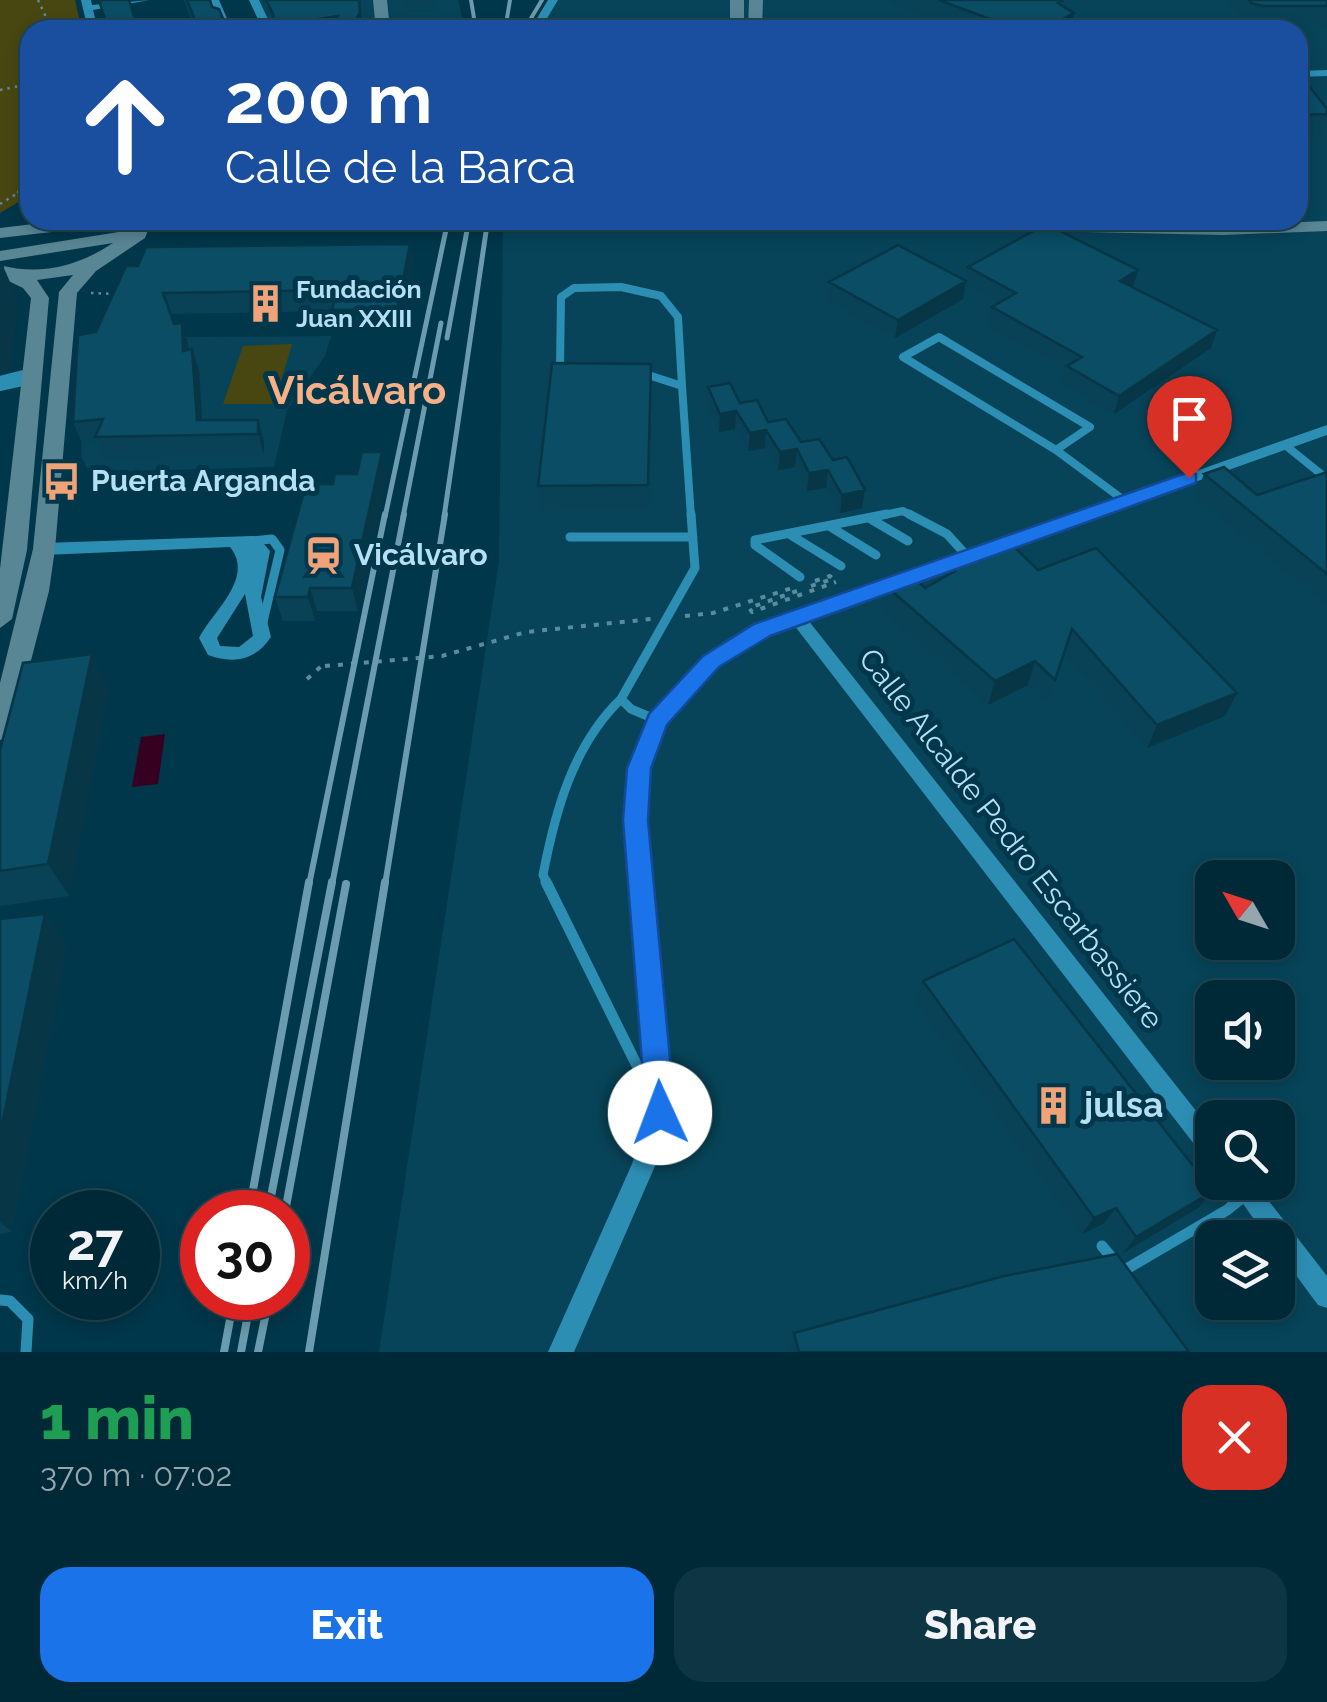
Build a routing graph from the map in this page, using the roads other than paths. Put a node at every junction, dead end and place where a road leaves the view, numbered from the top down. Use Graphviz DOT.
graph roads {
  1 [pos="145,0"];
  2 [pos="87,4"];
  3 [pos="20,205"];
  4 [pos="0,229"];
  5 [pos="127,230"];
  6 [pos="138,230"];
  7 [pos="4,267"];
  8 [pos="90,267"];
  9 [pos="34,375"];
  10 [pos="0,384"];
  11 [pos="682,386"];
  12 [pos="1327,430"];
  13 [pos="1284,445"];
  14 [pos="1056,450"];
  15 [pos="1327,480"];
  16 [pos="1125,501"];
  17 [pos="868,518"];
  18 [pos="829,526"];
  19 [pos="790,534"];
  20 [pos="570,536"];
  21 [pos="693,537"];
  22 [pos="908,541"];
  23 [pos="244,542"];
  24 [pos="44,548"];
  25 [pos="8,551"];
  26 [pos="876,555"];
  27 [pos="967,556"];
  28 [pos="841,566"];
  29 [pos="800,577"];
  30 [pos="796,616"];
  31 [pos="0,619"];
  32 [pos="620,699"];
  33 [pos="657,720"];
  34 [pos="0,730"];
  35 [pos="660,1113"];
  36 [pos="1195,1126"];
  37 [pos="1234,1200"];
  38 [pos="1252,1200"];
  39 [pos="1102,1246"];
  40 [pos="1327,1296"];
  41 [pos="0,1300"];
  42 [pos="26,1352"];
  43 [pos="560,1352"];
  1 -- 2 [label="street"];
  3 -- 4 [label="main road"];
  5 -- 7 [label="main road"];
  6 -- 8 [label="main road"];
  7 -- 8 [label="main road"];
  7 -- 9 [label="main road"];
  8 -- 24 [label="main road"];
  9 -- 10 [label="lane"];
  9 -- 25 [label="main road"];
  11 -- 11 [label="lane"];
  11 -- 21 [label="lane"];
  12 -- 13 [label="street"];
  13 -- 15 [label="lane"];
  13 -- 16 [label="street"];
  14 -- 14 [label="lane"];
  14 -- 16 [label="lane"];
  16 -- 27 [label="street"];
  17 -- 18 [label="lane"];
  17 -- 22 [label="lane"];
  17 -- 27 [label="lane"];
  18 -- 19 [label="lane"];
  18 -- 26 [label="lane"];
  19 -- 28 [label="lane"];
  19 -- 29 [label="lane"];
  20 -- 21 [label="lane"];
  21 -- 32 [label="lane"];
  23 -- 23 [label="street"];
  23 -- 24 [label="street"];
  24 -- 25 [label="main road"];
  24 -- 34 [label="main road"];
  25 -- 31 [label="main road"];
  27 -- 30 [label="street"];
  30 -- 33 [label="street"];
  30 -- 36 [label="street, Calle Alcalde Pedro Escarbassiere"];
  32 -- 33 [label="lane"];
  32 -- 35 [label="lane"];
  33 -- 35 [label="street"];
  35 -- 43 [label="street"];
  37 -- 39 [label="lane"];
  38 -- 40 [label="street"];
  41 -- 42 [label="lane"];
}
